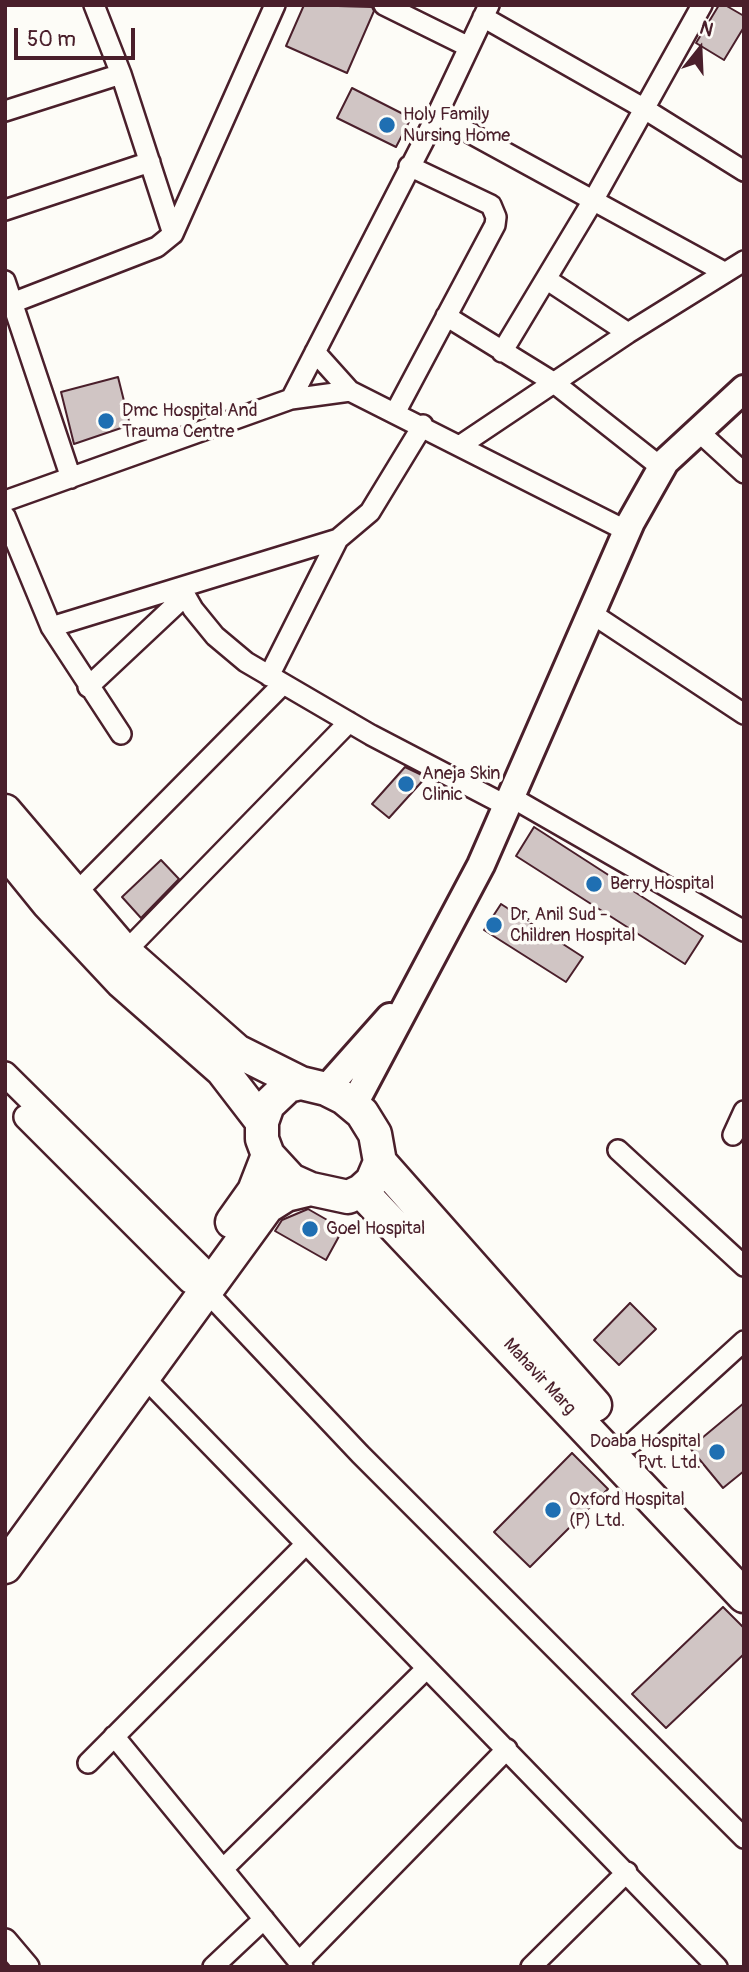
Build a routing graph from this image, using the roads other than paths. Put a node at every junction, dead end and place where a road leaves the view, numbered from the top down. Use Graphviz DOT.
graph roads {
  1 [pos="94,5"];
  2 [pos="275,5"];
  3 [pos="384,5"];
  4 [pos="702,5"];
  5 [pos="486,11"];
  6 [pos="469,47"];
  7 [pos="121,74"];
  8 [pos="643,108"];
  9 [pos="5,111"];
  10 [pos="437,115"];
  11 [pos="150,162"];
  12 [pos="409,166"];
  13 [pos="744,171"];
  14 [pos="594,199"];
  15 [pos="5,210"];
  16 [pos="173,234"];
  17 [pos="744,261"];
  18 [pos="724,272"];
  19 [pos="545,279"];
  20 [pos="5,281"];
  21 [pos="12,303"];
  22 [pos="446,316"];
  23 [pos="628,333"];
  24 [pos="315,352"];
  25 [pos="502,352"];
  26 [pos="553,382"];
  27 [pos="744,389"];
  28 [pos="350,391"];
  29 [pos="291,399"];
  30 [pos="396,411"];
  31 [pos="423,425"];
  32 [pos="698,431"];
  33 [pos="461,445"];
  34 [pos="662,468"];
  35 [pos="744,473"];
  36 [pos="71,478"];
  37 [pos="5,501"];
  38 [pos="5,516"];
  39 [pos="627,531"];
  40 [pos="338,539"];
  41 [pos="183,592"];
  42 [pos="591,613"];
  43 [pos="51,627"];
  44 [pos="275,680"];
  45 [pos="88,687"];
  46 [pos="744,714"];
  47 [pos="349,722"];
  48 [pos="121,734"];
  49 [pos="509,802"];
  50 [pos="5,811"];
  51 [pos="5,850"];
  52 [pos="74,895"];
  53 [pos="744,931"];
  54 [pos="125,952"];
  55 [pos="418,985"];
  56 [pos="5,1074"];
  57 [pos="313,1086"];
  58 [pos="5,1096"];
  59 [pos="353,1106"];
  60 [pos="744,1111"];
  61 [pos="262,1122"];
  62 [pos="733,1135"];
  63 [pos="618,1150"];
  64 [pos="268,1155"];
  65 [pos="380,1162"];
  66 [pos="311,1189"];
  67 [pos="361,1191"];
  68 [pos="744,1266"];
  69 [pos="198,1279"];
  70 [pos="744,1341"];
  71 [pos="143,1376"];
  72 [pos="631,1444"];
  73 [pos="5,1538"];
  74 [pos="304,1545"];
  75 [pos="744,1564"];
  76 [pos="5,1567"];
  77 [pos="744,1596"];
  78 [pos="426,1669"];
  79 [pos="114,1736"];
  80 [pos="507,1749"];
  81 [pos="88,1763"];
  82 [pos="744,1838"];
  83 [pos="223,1868"];
  84 [pos="627,1872"];
  85 [pos="264,1919"];
  86 [pos="5,1941"];
  87 [pos="301,1964"];
  88 [pos="27,1967"];
  89 [pos="213,1967"];
  90 [pos="531,1967"];
  91 [pos="717,1967"];
  1 -- 7 [label="street"];
  2 -- 16 [label="street"];
  3 -- 6 [label="street"];
  4 -- 8 [label="street"];
  5 -- 6 [label="street"];
  5 -- 8 [label="street"];
  6 -- 10 [label="street"];
  7 -- 9 [label="street"];
  7 -- 11 [label="street"];
  8 -- 13 [label="street"];
  8 -- 14 [label="street"];
  10 -- 12 [label="street"];
  10 -- 14 [label="street"];
  11 -- 15 [label="street"];
  11 -- 16 [label="street"];
  12 -- 22 [label="street"];
  12 -- 24 [label="street"];
  14 -- 18 [label="street"];
  14 -- 19 [label="street"];
  16 -- 21 [label="street"];
  17 -- 18 [label="street"];
  18 -- 23 [label="street"];
  19 -- 23 [label="street"];
  19 -- 25 [label="street"];
  20 -- 21 [label="street"];
  21 -- 36 [label="street"];
  22 -- 25 [label="street"];
  22 -- 30 [label="street"];
  23 -- 26 [label="street"];
  24 -- 28 [label="street"];
  24 -- 29 [label="street"];
  25 -- 26 [label="street"];
  26 -- 33 [label="street"];
  26 -- 34 [label="street"];
  27 -- 32 [label="main road"];
  28 -- 29 [label="street"];
  28 -- 30 [label="street"];
  29 -- 36 [label="street"];
  30 -- 31 [label="street"];
  31 -- 33 [label="street"];
  31 -- 40 [label="street"];
  32 -- 34 [label="main road"];
  32 -- 35 [label="street"];
  33 -- 39 [label="street"];
  34 -- 39 [label="main road"];
  36 -- 37 [label="street"];
  38 -- 43 [label="street"];
  39 -- 42 [label="main road"];
  40 -- 41 [label="street"];
  40 -- 44 [label="street"];
  41 -- 43 [label="street"];
  41 -- 44 [label="street"];
  41 -- 45 [label="street"];
  42 -- 46 [label="street"];
  42 -- 49 [label="main road"];
  43 -- 45 [label="street"];
  44 -- 47 [label="street"];
  44 -- 52 [label="street"];
  45 -- 48 [label="street"];
  47 -- 49 [label="street"];
  47 -- 54 [label="street"];
  49 -- 53 [label="street"];
  49 -- 55 [label="main road"];
  50 -- 52 [label="highway"];
  51 -- 61 [label="highway"];
  52 -- 54 [label="highway"];
  54 -- 57 [label="highway"];
  55 -- 57 [label="main road"];
  55 -- 59 [label="main road"];
  56 -- 69 [label="street"];
  57 -- 59 [label="highway"];
  57 -- 61 [label="highway"];
  58 -- 69 [label="street"];
  59 -- 65 [label="highway"];
  60 -- 62 [label="street"];
  61 -- 64 [label="highway"];
  63 -- 68 [label="street"];
  64 -- 66 [label="highway"];
  64 -- 69 [label="highway"];
  65 -- 67 [label="highway"];
  65 -- 72 [label="highway, Mahavir Marg"];
  66 -- 67 [label="highway"];
  66 -- 69 [label="highway"];
  67 -- 77 [label="highway, Mahavir Marg"];
  69 -- 71 [label="highway"];
  69 -- 73 [label="highway"];
  69 -- 82 [label="street"];
  70 -- 72 [label="street"];
  71 -- 74 [label="street"];
  71 -- 76 [label="highway"];
  72 -- 75 [label="highway, Mahavir Marg"];
  74 -- 78 [label="street"];
  74 -- 79 [label="street"];
  78 -- 80 [label="street"];
  78 -- 83 [label="street"];
  79 -- 81 [label="street"];
  79 -- 83 [label="street"];
  80 -- 84 [label="street"];
  80 -- 87 [label="street"];
  83 -- 85 [label="street"];
  84 -- 90 [label="street"];
  84 -- 91 [label="street"];
  85 -- 87 [label="street"];
  85 -- 89 [label="street"];
  86 -- 88 [label="street"];
}
